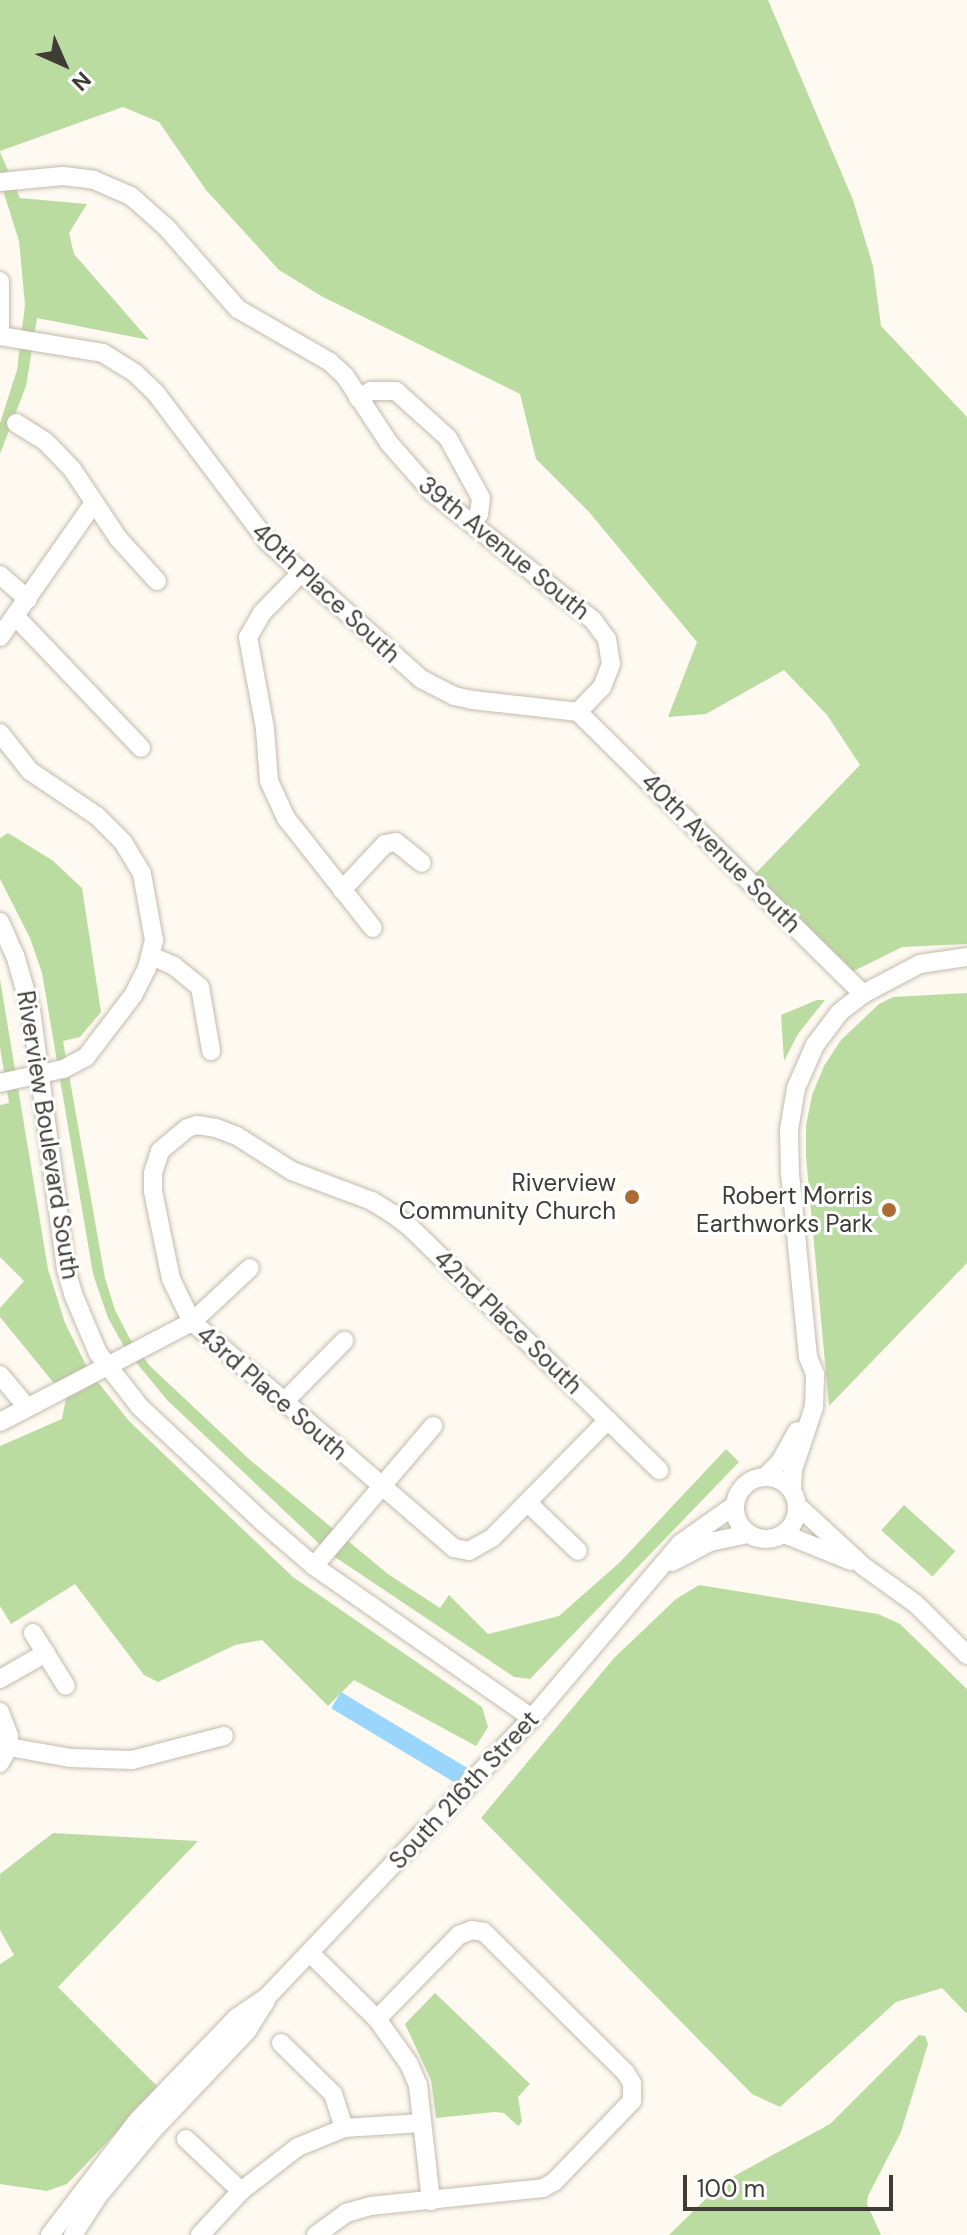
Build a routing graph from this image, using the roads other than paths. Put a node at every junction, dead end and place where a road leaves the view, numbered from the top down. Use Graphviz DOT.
graph roads {
  1 [pos="0,182"];
  2 [pos="0,281"];
  3 [pos="0,329"];
  4 [pos="0,336"];
  5 [pos="358,398"];
  6 [pos="16,423"];
  7 [pos="94,503"];
  8 [pos="473,521"];
  9 [pos="300,574"];
  10 [pos="0,575"];
  11 [pos="157,581"];
  12 [pos="28,599"];
  13 [pos="16,617"];
  14 [pos="0,637"];
  15 [pos="578,712"];
  16 [pos="0,733"];
  17 [pos="141,748"];
  18 [pos="422,863"];
  19 [pos="342,890"];
  20 [pos="0,922"];
  21 [pos="373,928"];
  22 [pos="151,956"];
  23 [pos="967,957"];
  24 [pos="863,994"];
  25 [pos="211,1051"];
  26 [pos="40,1075"];
  27 [pos="0,1083"];
  28 [pos="171,1138"];
  29 [pos="250,1268"];
  30 [pos="192,1322"];
  31 [pos="344,1341"];
  32 [pos="108,1366"];
  33 [pos="810,1366"];
  34 [pos="0,1375"];
  35 [pos="284,1402"];
  36 [pos="27,1407"];
  37 [pos="608,1420"];
  38 [pos="0,1422"];
  39 [pos="433,1426"];
  40 [pos="659,1470"];
  41 [pos="766,1476"];
  42 [pos="380,1486"];
  43 [pos="795,1498"];
  44 [pos="528,1503"];
  45 [pos="735,1505"];
  46 [pos="749,1534"];
  47 [pos="784,1534"];
  48 [pos="578,1551"];
  49 [pos="314,1566"];
  50 [pos="863,1566"];
  51 [pos="654,1576"];
  52 [pos="33,1633"];
  53 [pos="46,1653"];
  54 [pos="967,1655"];
  55 [pos="0,1679"];
  56 [pos="66,1686"];
  57 [pos="0,1712"];
  58 [pos="532,1718"];
  59 [pos="224,1736"];
  60 [pos="4,1755"];
  61 [pos="310,1953"];
  62 [pos="377,2019"];
  63 [pos="281,2043"];
  64 [pos="422,2123"];
  65 [pos="344,2128"];
  66 [pos="186,2139"];
  67 [pos="241,2191"];
  68 [pos="90,2193"];
  69 [pos="431,2201"];
  70 [pos="50,2235"];
  71 [pos="73,2235"];
  72 [pos="200,2235"];
  73 [pos="316,2235"];
  1 -- 5 [label="street, 39th Avenue South"];
  2 -- 3 [label="street"];
  4 -- 9 [label="street, 40th Place South"];
  5 -- 8 [label="street, 39th Avenue South"];
  5 -- 8 [label="street"];
  6 -- 7 [label="street"];
  7 -- 11 [label="street"];
  7 -- 12 [label="street"];
  8 -- 15 [label="street, 39th Avenue South"];
  9 -- 15 [label="street, 40th Place South"];
  9 -- 19 [label="street"];
  10 -- 12 [label="street"];
  12 -- 13 [label="street"];
  13 -- 14 [label="street"];
  13 -- 17 [label="street"];
  15 -- 24 [label="street, 40th Avenue South"];
  16 -- 22 [label="street"];
  18 -- 19 [label="street"];
  19 -- 21 [label="street"];
  20 -- 26 [label="street, Riverview Boulevard South"];
  22 -- 25 [label="street"];
  22 -- 26 [label="street"];
  23 -- 24 [label="street"];
  24 -- 33 [label="street"];
  26 -- 27 [label="street"];
  26 -- 32 [label="street, Riverview Boulevard South"];
  28 -- 30 [label="street, 43rd Place South"];
  28 -- 37 [label="street, 42nd Place South"];
  29 -- 30 [label="street"];
  30 -- 32 [label="street"];
  30 -- 35 [label="street, 43rd Place South"];
  31 -- 35 [label="street"];
  32 -- 36 [label="street"];
  32 -- 49 [label="street, Riverview Boulevard South"];
  33 -- 41 [label="street"];
  33 -- 43 [label="street"];
  34 -- 36 [label="street"];
  35 -- 42 [label="street, 43rd Place South"];
  36 -- 38 [label="street"];
  37 -- 40 [label="street, 42nd Place South"];
  37 -- 44 [label="street"];
  39 -- 42 [label="street"];
  41 -- 43 [label="street"];
  41 -- 45 [label="street"];
  42 -- 44 [label="street, 43rd Place South"];
  42 -- 49 [label="street"];
  43 -- 47 [label="street"];
  43 -- 50 [label="street"];
  44 -- 48 [label="street"];
  45 -- 46 [label="street"];
  45 -- 51 [label="street, South 216th Street"];
  46 -- 47 [label="street"];
  46 -- 51 [label="street, South 216th Street"];
  47 -- 50 [label="street"];
  49 -- 58 [label="street, Riverview Boulevard South"];
  50 -- 54 [label="street"];
  51 -- 58 [label="street, South 216th Street"];
  52 -- 53 [label="street"];
  53 -- 55 [label="street"];
  53 -- 56 [label="street"];
  57 -- 60 [label="street"];
  58 -- 61 [label="street, South 216th Street"];
  59 -- 60 [label="street"];
  61 -- 62 [label="street"];
  61 -- 68 [label="street, South 216th Street"];
  62 -- 64 [label="street"];
  62 -- 69 [label="street"];
  63 -- 65 [label="street"];
  64 -- 65 [label="street"];
  64 -- 69 [label="street"];
  65 -- 67 [label="street"];
  66 -- 67 [label="street"];
  67 -- 72 [label="street"];
  68 -- 70 [label="street"];
  68 -- 71 [label="street"];
  69 -- 73 [label="street"];
}
